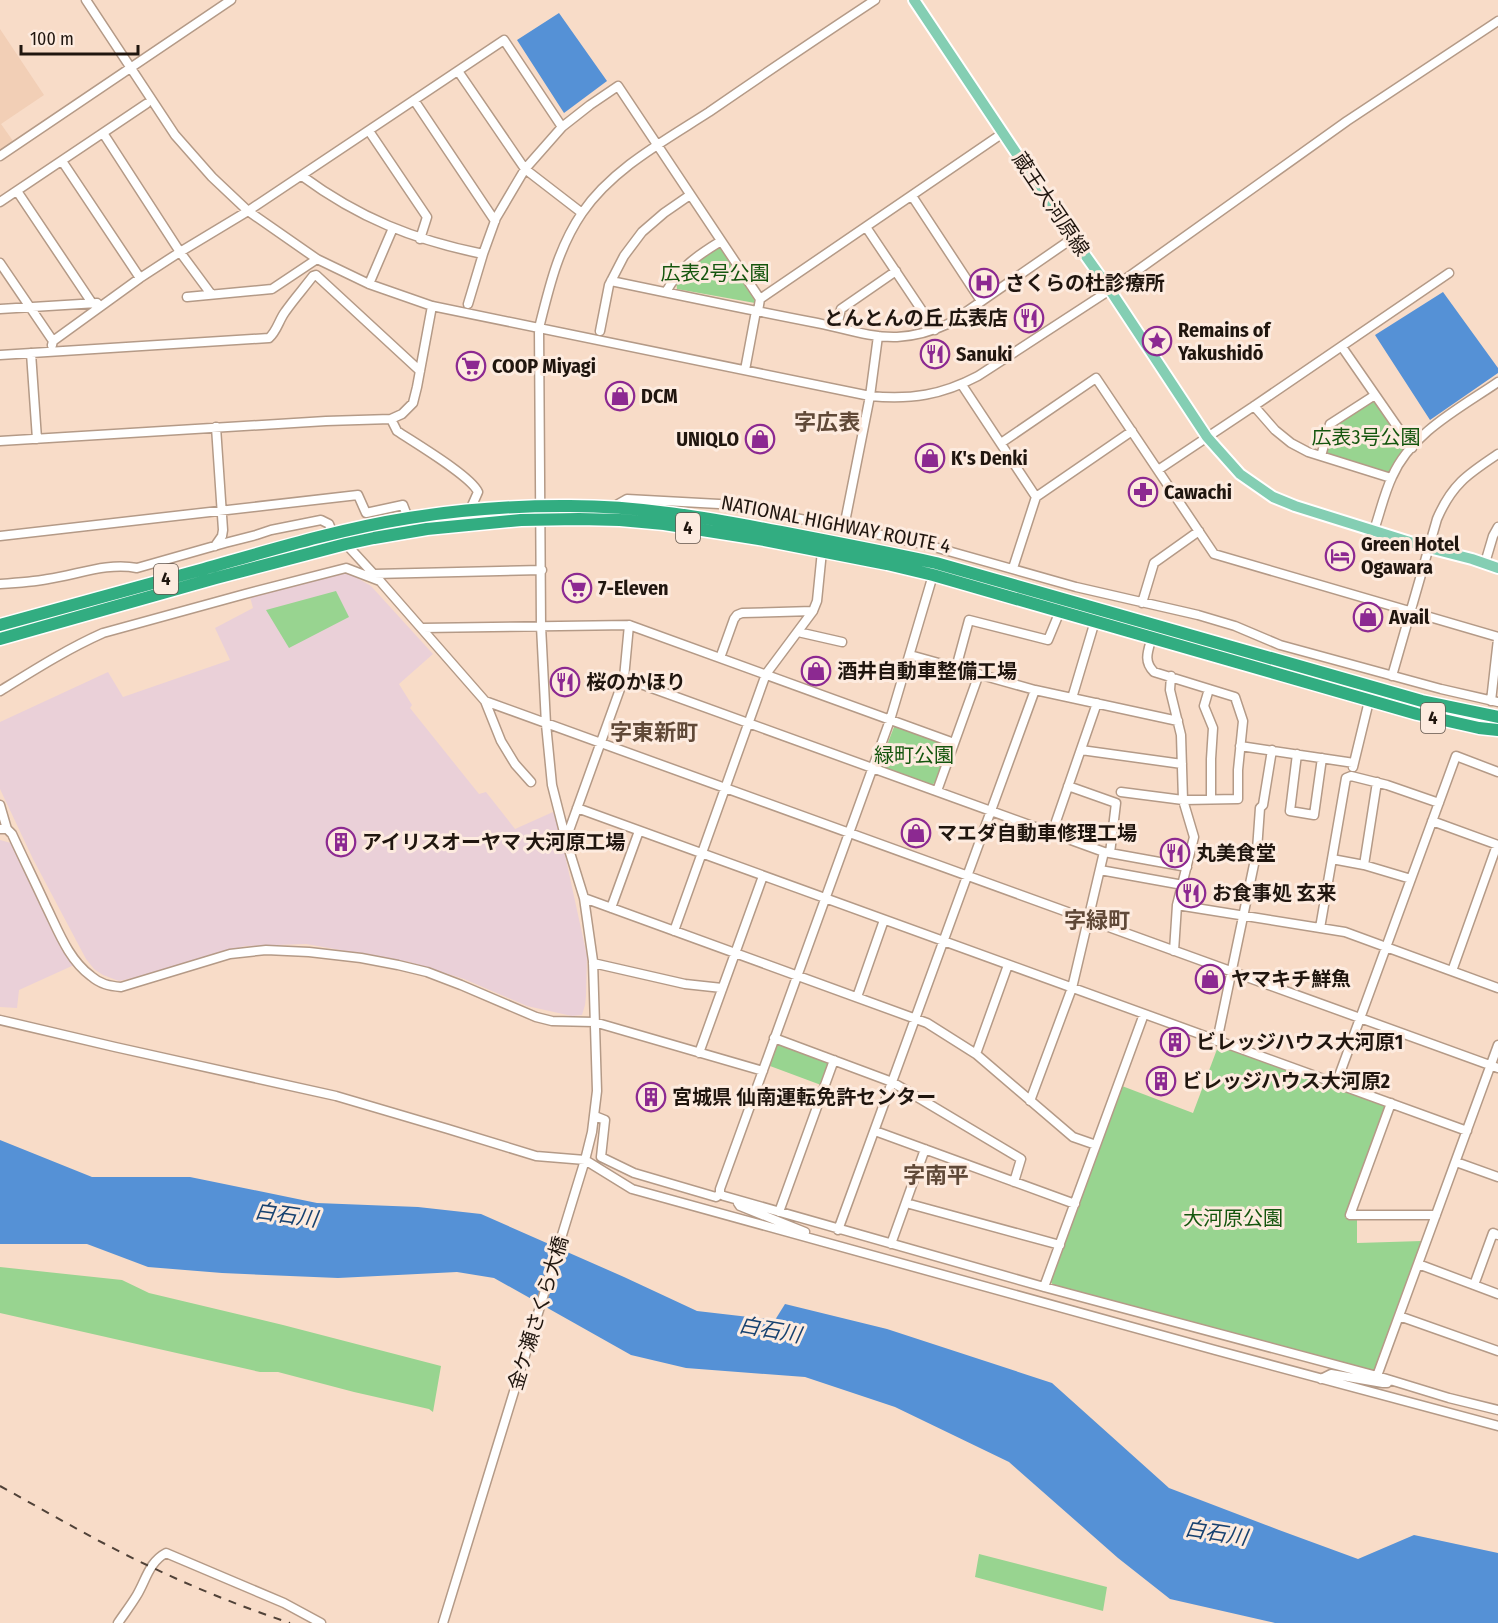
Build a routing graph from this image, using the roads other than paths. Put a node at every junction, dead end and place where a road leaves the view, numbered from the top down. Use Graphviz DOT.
graph roads {
  1 [pos="86,0"];
  2 [pos="231,0"];
  3 [pos="875,0"];
  4 [pos="914,0"];
  5 [pos="1498,21"];
  6 [pos="131,68"];
  7 [pos="458,70"];
  8 [pos="414,100"];
  9 [pos="146,104"];
  10 [pos="562,127"];
  11 [pos="369,131"];
  12 [pos="103,133"];
  13 [pos="1003,133"];
  14 [pos="657,146"];
  15 [pos="0,156"];
  16 [pos="62,161"];
  17 [pos="525,169"];
  18 [pos="302,176"];
  19 [pos="17,191"];
  20 [pos="690,195"];
  21 [pos="912,196"];
  22 [pos="0,202"];
  23 [pos="248,211"];
  24 [pos="582,213"];
  25 [pos="495,221"];
  26 [pos="866,227"];
  27 [pos="393,228"];
  28 [pos="1073,238"];
  29 [pos="420,239"];
  30 [pos="721,241"];
  31 [pos="180,252"];
  32 [pos="483,254"];
  33 [pos="317,259"];
  34 [pos="0,263"];
  35 [pos="306,266"];
  36 [pos="896,271"];
  37 [pos="1449,273"];
  38 [pos="313,276"];
  39 [pos="140,278"];
  40 [pos="611,281"];
  41 [pos="369,284"];
  42 [pos="1110,290"];
  43 [pos="666,292"];
  44 [pos="211,294"];
  45 [pos="187,297"];
  46 [pos="760,299"];
  47 [pos="981,301"];
  48 [pos="106,302"];
  49 [pos="92,303"];
  50 [pos="468,304"];
  51 [pos="432,306"];
  52 [pos="30,307"];
  53 [pos="0,309"];
  54 [pos="757,311"];
  55 [pos="837,326"];
  56 [pos="539,328"];
  57 [pos="935,330"];
  58 [pos="600,331"];
  59 [pos="878,336"];
  60 [pos="53,341"];
  61 [pos="1342,347"];
  62 [pos="52,352"];
  63 [pos="31,353"];
  64 [pos="0,355"];
  65 [pos="745,370"];
  66 [pos="420,371"];
  67 [pos="1498,382"];
  68 [pos="962,385"];
  69 [pos="1375,394"];
  70 [pos="870,396"];
  71 [pos="1254,406"];
  72 [pos="391,419"];
  73 [pos="216,428"];
  74 [pos="1132,431"];
  75 [pos="1207,438"];
  76 [pos="37,439"];
  77 [pos="0,441"];
  78 [pos="1001,443"];
  79 [pos="1412,448"];
  80 [pos="1498,454"];
  81 [pos="1321,456"];
  82 [pos="1158,470"];
  83 [pos="1391,478"];
  84 [pos="1036,497"];
  85 [pos="540,506"];
  86 [pos="612,507"];
  87 [pos="221,510"];
  88 [pos="470,510"];
  89 [pos="408,518"];
  90 [pos="541,519"];
  91 [pos="844,527"];
  92 [pos="1498,527"];
  93 [pos="1374,530"];
  94 [pos="1199,531"];
  95 [pos="333,534"];
  96 [pos="0,536"];
  97 [pos="346,544"];
  98 [pos="215,546"];
  99 [pos="1430,548"];
  100 [pos="822,551"];
  101 [pos="1485,563"];
  102 [pos="1013,568"];
  103 [pos="1498,568"];
  104 [pos="542,570"];
  105 [pos="933,575"];
  106 [pos="377,577"];
  107 [pos="0,584"];
  108 [pos="1142,603"];
  109 [pos="813,611"];
  110 [pos="1060,611"];
  111 [pos="1411,611"];
  112 [pos="1095,621"];
  113 [pos="0,625"];
  114 [pos="629,625"];
  115 [pos="542,626"];
  116 [pos="422,628"];
  117 [pos="798,632"];
  118 [pos="1152,637"];
  119 [pos="1498,638"];
  120 [pos="0,639"];
  121 [pos="842,642"];
  122 [pos="910,655"];
  123 [pos="720,658"];
  124 [pos="956,668"];
  125 [pos="765,674"];
  126 [pos="979,674"];
  127 [pos="1171,676"];
  128 [pos="1392,676"];
  129 [pos="624,678"];
  130 [pos="1209,688"];
  131 [pos="1035,690"];
  132 [pos="0,691"];
  133 [pos="1072,698"];
  134 [pos="485,701"];
  135 [pos="1369,701"];
  136 [pos="1494,701"];
  137 [pos="1097,704"];
  138 [pos="1498,717"];
  139 [pos="890,720"];
  140 [pos="1178,721"];
  141 [pos="747,723"];
  142 [pos="546,724"];
  143 [pos="1498,730"];
  144 [pos="954,743"];
  145 [pos="600,744"];
  146 [pos="1240,746"];
  147 [pos="1081,750"];
  148 [pos="1272,750"];
  149 [pos="1297,754"];
  150 [pos="1322,758"];
  151 [pos="1354,763"];
  152 [pos="1182,764"];
  153 [pos="873,768"];
  154 [pos="1498,772"];
  155 [pos="1351,776"];
  156 [pos="531,782"];
  157 [pos="1377,782"];
  158 [pos="1068,786"];
  159 [pos="724,788"];
  160 [pos="937,791"];
  161 [pos="1121,792"];
  162 [pos="1211,799"];
  163 [pos="1183,800"];
  164 [pos="1439,803"];
  165 [pos="0,805"];
  166 [pos="577,808"];
  167 [pos="990,811"];
  168 [pos="1432,821"];
  169 [pos="3,829"];
  170 [pos="639,831"];
  171 [pos="849,833"];
  172 [pos="1052,833"];
  173 [pos="566,840"];
  174 [pos="1498,845"];
  175 [pos="701,853"];
  176 [pos="1107,853"];
  177 [pos="1332,859"];
  178 [pos="1364,865"];
  179 [pos="1187,867"];
  180 [pos="1100,870"];
  181 [pos="763,876"];
  182 [pos="967,876"];
  183 [pos="1411,879"];
  184 [pos="1183,885"];
  185 [pos="584,898"];
  186 [pos="825,898"];
  187 [pos="1177,905"];
  188 [pos="610,908"];
  189 [pos="1243,916"];
  190 [pos="884,920"];
  191 [pos="1088,920"];
  192 [pos="1320,928"];
  193 [pos="674,931"];
  194 [pos="944,942"];
  195 [pos="1386,948"];
  196 [pos="1174,951"];
  197 [pos="735,953"];
  198 [pos="593,963"];
  199 [pos="1008,965"];
  200 [pos="1452,971"];
  201 [pos="1231,972"];
  202 [pos="797,976"];
  203 [pos="722,988"];
  204 [pos="1072,988"];
  205 [pos="1498,988"];
  206 [pos="857,997"];
  207 [pos="1144,1014"];
  208 [pos="1361,1018"];
  209 [pos="916,1019"];
  210 [pos="0,1020"];
  211 [pos="594,1022"];
  212 [pos="774,1038"];
  213 [pos="1217,1041"];
  214 [pos="1498,1045"];
  215 [pos="699,1053"];
  216 [pos="976,1054"];
  217 [pos="834,1060"];
  218 [pos="1494,1067"];
  219 [pos="763,1071"];
  220 [pos="892,1082"];
  221 [pos="1336,1084"];
  222 [pos="1030,1101"];
  223 [pos="1391,1103"];
  224 [pos="595,1116"];
  225 [pos="874,1131"];
  226 [pos="1467,1131"];
  227 [pos="1096,1145"];
  228 [pos="925,1149"];
  229 [pos="585,1160"];
  230 [pos="1456,1162"];
  231 [pos="1498,1177"];
  232 [pos="1014,1182"];
  233 [pos="720,1194"];
  234 [pos="737,1200"];
  235 [pos="906,1203"];
  236 [pos="1075,1204"];
  237 [pos="779,1212"];
  238 [pos="1437,1215"];
  239 [pos="838,1230"];
  240 [pos="1498,1235"];
  241 [pos="818,1240"];
  242 [pos="891,1245"];
  243 [pos="1060,1245"];
  244 [pos="1418,1264"];
  245 [pos="1474,1285"];
  246 [pos="1044,1287"];
  247 [pos="1498,1294"];
  248 [pos="1400,1316"];
  249 [pos="1498,1351"];
  250 [pos="1377,1376"];
  251 [pos="1320,1379"];
  252 [pos="1394,1382"];
  253 [pos="1498,1410"];
  254 [pos="1498,1426"];
  255 [pos="118,1623"];
  256 [pos="321,1623"];
  257 [pos="443,1623"];
  1 -- 6 [label="street"];
  2 -- 6 [label="street"];
  3 -- 14 [label="street"];
  4 -- 13 [label="main road, 蔵王大河原線"];
  5 -- 42 [label="street"];
  6 -- 15 [label="street"];
  6 -- 23 [label="street"];
  7 -- 8 [label="street"];
  7 -- 10 [label="street"];
  7 -- 17 [label="street"];
  8 -- 11 [label="street"];
  8 -- 25 [label="street"];
  9 -- 12 [label="street"];
  10 -- 14 [label="street"];
  10 -- 17 [label="street"];
  11 -- 18 [label="street"];
  11 -- 29 [label="street"];
  12 -- 16 [label="street"];
  12 -- 31 [label="street"];
  13 -- 21 [label="street"];
  13 -- 28 [label="main road, 蔵王大河原線"];
  14 -- 20 [label="street"];
  14 -- 24 [label="street"];
  16 -- 19 [label="street"];
  16 -- 39 [label="street"];
  17 -- 24 [label="street"];
  17 -- 25 [label="street"];
  18 -- 23 [label="street"];
  18 -- 27 [label="street"];
  19 -- 22 [label="street"];
  19 -- 49 [label="street"];
  20 -- 30 [label="street"];
  20 -- 40 [label="street"];
  21 -- 26 [label="street"];
  21 -- 47 [label="street"];
  23 -- 31 [label="street"];
  23 -- 33 [label="street"];
  24 -- 56 [label="street"];
  25 -- 32 [label="street"];
  26 -- 36 [label="street"];
  26 -- 46 [label="street"];
  27 -- 29 [label="street"];
  27 -- 41 [label="street"];
  28 -- 42 [label="main road, 蔵王大河原線"];
  28 -- 47 [label="street"];
  29 -- 32 [label="street"];
  30 -- 43 [label="street"];
  30 -- 46 [label="street"];
  31 -- 39 [label="street"];
  31 -- 44 [label="street"];
  32 -- 50 [label="street"];
  33 -- 35 [label="street"];
  33 -- 41 [label="street"];
  34 -- 52 [label="street"];
  35 -- 38 [label="street"];
  35 -- 44 [label="street"];
  36 -- 55 [label="street"];
  36 -- 57 [label="street"];
  37 -- 61 [label="street"];
  38 -- 62 [label="street"];
  38 -- 66 [label="street"];
  39 -- 48 [label="street"];
  40 -- 43 [label="street"];
  40 -- 58 [label="street"];
  41 -- 51 [label="street"];
  42 -- 68 [label="street"];
  42 -- 75 [label="main road, 蔵王大河原線"];
  43 -- 54 [label="street"];
  44 -- 45 [label="street"];
  46 -- 54 [label="street"];
  47 -- 57 [label="street"];
  48 -- 49 [label="street"];
  48 -- 60 [label="street"];
  49 -- 52 [label="street"];
  51 -- 56 [label="street"];
  51 -- 66 [label="street"];
  52 -- 53 [label="street"];
  52 -- 60 [label="street"];
  54 -- 55 [label="street"];
  54 -- 65 [label="street"];
  55 -- 59 [label="street"];
  56 -- 65 [label="street"];
  56 -- 85 [label="street"];
  57 -- 59 [label="street"];
  59 -- 70 [label="street"];
  60 -- 62 [label="street"];
  61 -- 69 [label="street"];
  61 -- 71 [label="street"];
  62 -- 63 [label="street"];
  63 -- 64 [label="street"];
  63 -- 76 [label="street"];
  65 -- 70 [label="street"];
  66 -- 72 [label="street"];
  67 -- 79 [label="street"];
  68 -- 70 [label="street"];
  68 -- 78 [label="street"];
  69 -- 79 [label="street"];
  69 -- 81 [label="street"];
  70 -- 91 [label="street"];
  71 -- 75 [label="street"];
  71 -- 81 [label="street"];
  72 -- 73 [label="street"];
  72 -- 88 [label="street"];
  73 -- 76 [label="street"];
  73 -- 87 [label="street"];
  74 -- 78 [label="street"];
  74 -- 82 [label="street"];
  74 -- 84 [label="street"];
  75 -- 82 [label="street"];
  75 -- 93 [label="main road, 蔵王大河原線"];
  76 -- 77 [label="street"];
  78 -- 84 [label="street"];
  79 -- 83 [label="street"];
  80 -- 99 [label="street"];
  81 -- 83 [label="street"];
  82 -- 94 [label="street"];
  83 -- 93 [label="street"];
  84 -- 102 [label="street"];
  85 -- 86 [label="highway, NATIONAL HIGHWAY ROUTE 4 / 4"];
  85 -- 88 [label="highway, NATIONAL HIGHWAY ROUTE 4 / 4"];
  85 -- 90 [label="street"];
  86 -- 91 [label="street"];
  86 -- 138 [label="highway, NATIONAL HIGHWAY ROUTE 4 / 4"];
  87 -- 89 [label="street"];
  87 -- 96 [label="street"];
  87 -- 98 [label="street"];
  88 -- 89 [label="highway, NATIONAL HIGHWAY ROUTE 4 / 4"];
  89 -- 95 [label="highway, NATIONAL HIGHWAY ROUTE 4 / 4"];
  90 -- 97 [label="highway, NATIONAL HIGHWAY ROUTE 4 / 4"];
  90 -- 100 [label="highway, NATIONAL HIGHWAY ROUTE 4 / 4"];
  90 -- 104 [label="street"];
  91 -- 102 [label="street"];
  92 -- 101 [label="street"];
  93 -- 99 [label="main road, 蔵王大河原線"];
  94 -- 108 [label="street"];
  94 -- 111 [label="street"];
  95 -- 98 [label="street"];
  95 -- 113 [label="highway, NATIONAL HIGHWAY ROUTE 4 / 4"];
  97 -- 106 [label="street"];
  97 -- 120 [label="highway, NATIONAL HIGHWAY ROUTE 4 / 4"];
  98 -- 107 [label="street"];
  99 -- 101 [label="main road, 蔵王大河原線"];
  99 -- 111 [label="street"];
  100 -- 105 [label="highway, NATIONAL HIGHWAY ROUTE 4 / 4"];
  100 -- 109 [label="street"];
  101 -- 103 [label="main road, 蔵王大河原線"];
  102 -- 108 [label="street"];
  104 -- 106 [label="street"];
  104 -- 115 [label="street"];
  105 -- 110 [label="highway, NATIONAL HIGHWAY ROUTE 4 / 4"];
  105 -- 122 [label="street"];
  106 -- 116 [label="street"];
  106 -- 132 [label="street"];
  108 -- 128 [label="street"];
  109 -- 117 [label="street"];
  109 -- 123 [label="street"];
  110 -- 112 [label="highway, NATIONAL HIGHWAY ROUTE 4 / 4"];
  110 -- 124 [label="street"];
  111 -- 119 [label="street"];
  111 -- 128 [label="street"];
  112 -- 118 [label="highway, NATIONAL HIGHWAY ROUTE 4 / 4"];
  112 -- 133 [label="street"];
  114 -- 115 [label="street"];
  114 -- 123 [label="street"];
  114 -- 129 [label="street"];
  115 -- 116 [label="street"];
  115 -- 142 [label="street"];
  116 -- 134 [label="street"];
  117 -- 121 [label="street"];
  117 -- 125 [label="street"];
  118 -- 127 [label="street"];
  118 -- 135 [label="highway, NATIONAL HIGHWAY ROUTE 4 / 4"];
  119 -- 136 [label="street"];
  122 -- 124 [label="street"];
  122 -- 139 [label="street"];
  123 -- 125 [label="street"];
  124 -- 126 [label="street"];
  125 -- 139 [label="street"];
  125 -- 141 [label="street"];
  126 -- 131 [label="street"];
  126 -- 144 [label="street"];
  127 -- 130 [label="street"];
  127 -- 140 [label="street"];
  128 -- 136 [label="street"];
  129 -- 141 [label="street"];
  129 -- 145 [label="street"];
  130 -- 146 [label="street"];
  130 -- 162 [label="street"];
  131 -- 133 [label="street"];
  131 -- 167 [label="street"];
  133 -- 137 [label="street"];
  134 -- 142 [label="street"];
  134 -- 156 [label="street"];
  135 -- 143 [label="highway, 4"];
  135 -- 151 [label="street"];
  137 -- 140 [label="street"];
  137 -- 147 [label="street"];
  139 -- 144 [label="street"];
  139 -- 153 [label="street"];
  140 -- 152 [label="street"];
  141 -- 153 [label="street"];
  141 -- 159 [label="street"];
  142 -- 145 [label="street"];
  142 -- 173 [label="street"];
  144 -- 160 [label="street"];
  145 -- 159 [label="street"];
  145 -- 166 [label="street"];
  146 -- 148 [label="street"];
  146 -- 162 [label="street"];
  147 -- 152 [label="street"];
  147 -- 158 [label="street"];
  148 -- 149 [label="street"];
  148 -- 189 [label="street"];
  149 -- 150 [label="street"];
  149 -- 150 [label="street"];
  150 -- 151 [label="street"];
  151 -- 155 [label="street"];
  152 -- 163 [label="street"];
  153 -- 160 [label="street"];
  153 -- 171 [label="street"];
  154 -- 164 [label="street"];
  155 -- 157 [label="street"];
  155 -- 177 [label="street"];
  157 -- 164 [label="street"];
  157 -- 178 [label="street"];
  158 -- 172 [label="street"];
  158 -- 176 [label="street"];
  159 -- 171 [label="street"];
  159 -- 175 [label="street"];
  160 -- 167 [label="street"];
  161 -- 163 [label="street"];
  162 -- 163 [label="street"];
  163 -- 179 [label="street"];
  164 -- 168 [label="street"];
  165 -- 169 [label="street"];
  166 -- 170 [label="street"];
  166 -- 173 [label="street"];
  167 -- 172 [label="street"];
  167 -- 182 [label="street"];
  168 -- 174 [label="street"];
  168 -- 183 [label="street"];
  169 -- 211 [label="street"];
  170 -- 175 [label="street"];
  170 -- 188 [label="street"];
  171 -- 182 [label="street"];
  171 -- 186 [label="street"];
  172 -- 176 [label="street"];
  173 -- 185 [label="street"];
  174 -- 200 [label="street"];
  175 -- 181 [label="street"];
  175 -- 193 [label="street"];
  176 -- 179 [label="street"];
  176 -- 180 [label="street"];
  177 -- 178 [label="street"];
  177 -- 192 [label="street"];
  178 -- 183 [label="street"];
  179 -- 184 [label="street"];
  180 -- 184 [label="street"];
  180 -- 191 [label="street"];
  181 -- 186 [label="street"];
  181 -- 197 [label="street"];
  182 -- 191 [label="street"];
  182 -- 194 [label="street"];
  183 -- 195 [label="street"];
  184 -- 187 [label="street"];
  185 -- 188 [label="street"];
  185 -- 198 [label="street"];
  186 -- 190 [label="street"];
  186 -- 202 [label="street"];
  187 -- 189 [label="street"];
  187 -- 196 [label="street"];
  188 -- 193 [label="street"];
  189 -- 192 [label="street"];
  189 -- 201 [label="street"];
  190 -- 194 [label="street"];
  190 -- 206 [label="street"];
  191 -- 196 [label="street"];
  191 -- 204 [label="street"];
  192 -- 195 [label="street"];
  193 -- 197 [label="street"];
  194 -- 199 [label="street"];
  194 -- 209 [label="street"];
  195 -- 200 [label="street"];
  195 -- 208 [label="street"];
  196 -- 201 [label="street"];
  197 -- 202 [label="street"];
  197 -- 203 [label="street"];
  198 -- 203 [label="street"];
  198 -- 211 [label="street"];
  199 -- 204 [label="street"];
  199 -- 216 [label="street"];
  200 -- 205 [label="street"];
  201 -- 208 [label="street"];
  201 -- 213 [label="street"];
  202 -- 206 [label="street"];
  202 -- 212 [label="street"];
  203 -- 215 [label="street"];
  204 -- 207 [label="street"];
  204 -- 222 [label="street"];
  206 -- 209 [label="street"];
  207 -- 213 [label="street"];
  207 -- 227 [label="street"];
  208 -- 218 [label="street"];
  208 -- 221 [label="street"];
  209 -- 216 [label="street"];
  209 -- 220 [label="street"];
  210 -- 229 [label="street"];
  211 -- 215 [label="street"];
  211 -- 224 [label="street"];
  212 -- 217 [label="street"];
  212 -- 219 [label="street"];
  213 -- 221 [label="street"];
  214 -- 218 [label="street"];
  215 -- 219 [label="street"];
  216 -- 222 [label="street"];
  217 -- 220 [label="street"];
  217 -- 237 [label="street"];
  218 -- 226 [label="street"];
  219 -- 233 [label="street"];
  220 -- 225 [label="street"];
  220 -- 232 [label="street"];
  221 -- 223 [label="street"];
  222 -- 227 [label="street"];
  223 -- 226 [label="street"];
  223 -- 238 [label="street"];
  224 -- 229 [label="street, 金ケ瀬さくら大橋"];
  224 -- 233 [label="street"];
  225 -- 228 [label="street"];
  225 -- 239 [label="street"];
  226 -- 230 [label="street"];
  227 -- 236 [label="street"];
  228 -- 232 [label="street"];
  228 -- 235 [label="street"];
  229 -- 241 [label="street"];
  229 -- 257 [label="street, 金ケ瀬さくら大橋"];
  230 -- 231 [label="street"];
  230 -- 238 [label="street"];
  232 -- 236 [label="street"];
  233 -- 234 [label="street"];
  234 -- 237 [label="street"];
  234 -- 241 [label="street"];
  235 -- 242 [label="street"];
  235 -- 243 [label="street"];
  236 -- 243 [label="street"];
  237 -- 239 [label="street"];
  238 -- 244 [label="street"];
  239 -- 242 [label="street"];
  240 -- 245 [label="street"];
  241 -- 251 [label="street"];
  242 -- 246 [label="street"];
  243 -- 246 [label="street"];
  244 -- 245 [label="street"];
  244 -- 248 [label="street"];
  245 -- 247 [label="street"];
  246 -- 250 [label="street"];
  248 -- 249 [label="street"];
  248 -- 250 [label="street"];
  250 -- 252 [label="street"];
  251 -- 252 [label="street"];
  251 -- 254 [label="street"];
  252 -- 253 [label="street"];
  255 -- 256 [label="street"];
}
